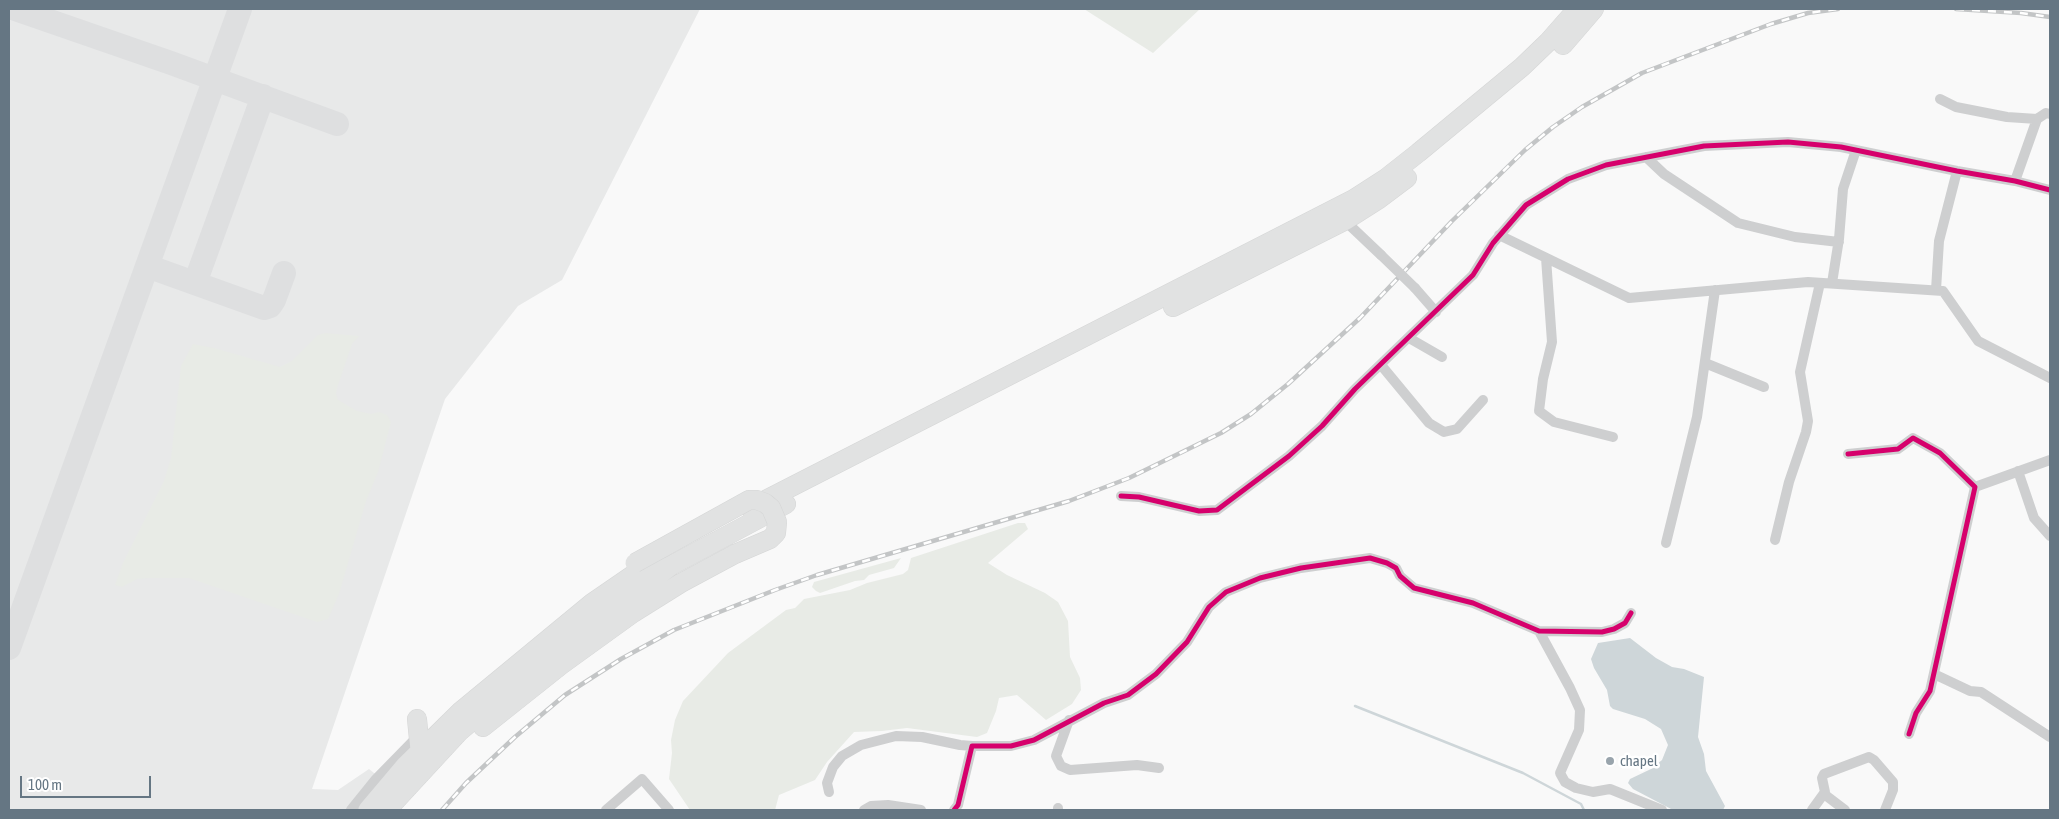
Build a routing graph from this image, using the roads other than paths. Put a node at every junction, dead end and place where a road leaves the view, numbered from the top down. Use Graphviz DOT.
graph roads {
  1 [pos="1577,9"];
  2 [pos="1594,9"];
  3 [pos="1940,100"];
  4 [pos="2050,114"];
  5 [pos="2037,119"];
  6 [pos="1856,150"];
  7 [pos="1646,157"];
  8 [pos="1957,171"];
  9 [pos="2015,181"];
  10 [pos="2050,190"];
  11 [pos="1337,216"];
  12 [pos="1499,235"];
  13 [pos="1839,242"];
  14 [pos="1546,258"];
  15 [pos="1820,283"];
  16 [pos="1832,284"];
  17 [pos="1715,290"];
  18 [pos="1936,290"];
  19 [pos="1436,312"];
  20 [pos="1409,338"];
  21 [pos="1442,357"];
  22 [pos="1705,364"];
  23 [pos="1381,365"];
  24 [pos="2050,378"];
  25 [pos="1764,387"];
  26 [pos="1483,400"];
  27 [pos="1613,437"];
  28 [pos="1848,454"];
  29 [pos="2050,460"];
  30 [pos="2018,472"];
  31 [pos="1975,487"];
  32 [pos="1121,496"];
  33 [pos="2050,536"];
  34 [pos="1775,540"];
  35 [pos="1666,544"];
  36 [pos="1631,613"];
  37 [pos="1539,630"];
  38 [pos="1934,674"];
  39 [pos="1069,720"];
  40 [pos="419,734"];
  41 [pos="1909,734"];
  42 [pos="2050,737"];
  43 [pos="972,746"];
  44 [pos="440,752"];
  45 [pos="1159,768"];
  46 [pos="829,792"];
  47 [pos="1824,794"];
  48 [pos="351,810"];
  49 [pos="368,810"];
  50 [pos="387,810"];
  51 [pos="606,810"];
  52 [pos="669,810"];
  53 [pos="864,810"];
  54 [pos="921,810"];
  55 [pos="954,810"];
  56 [pos="1662,810"];
  57 [pos="1812,810"];
  58 [pos="1845,810"];
  59 [pos="1885,810"];
  1 -- 11 [label="highway"];
  2 -- 11 [label="highway"];
  3 -- 5 [label="street"];
  4 -- 5 [label="street"];
  5 -- 9 [label="street"];
  6 -- 7 [label="street"];
  6 -- 8 [label="street"];
  6 -- 13 [label="street"];
  7 -- 12 [label="street"];
  7 -- 13 [label="street"];
  8 -- 9 [label="street"];
  8 -- 18 [label="street"];
  9 -- 10 [label="street"];
  11 -- 19 [label="street, bridge"];
  11 -- 40 [label="highway"];
  11 -- 44 [label="highway"];
  12 -- 14 [label="street"];
  12 -- 19 [label="street"];
  13 -- 16 [label="street"];
  14 -- 17 [label="street"];
  14 -- 27 [label="street"];
  15 -- 16 [label="street"];
  15 -- 17 [label="street"];
  15 -- 34 [label="street"];
  16 -- 18 [label="street"];
  17 -- 22 [label="street"];
  18 -- 24 [label="street"];
  19 -- 20 [label="street"];
  20 -- 21 [label="street"];
  20 -- 23 [label="street"];
  22 -- 25 [label="street"];
  22 -- 35 [label="street"];
  23 -- 26 [label="street"];
  23 -- 32 [label="street"];
  28 -- 31 [label="street"];
  29 -- 30 [label="street"];
  30 -- 31 [label="street"];
  30 -- 33 [label="street"];
  31 -- 38 [label="street"];
  36 -- 37 [label="street"];
  37 -- 39 [label="street"];
  37 -- 56 [label="street"];
  38 -- 41 [label="street"];
  38 -- 42 [label="street"];
  39 -- 43 [label="street"];
  39 -- 45 [label="street"];
  40 -- 44 [label="highway, bridge"];
  40 -- 48 [label="street"];
  40 -- 49 [label="highway"];
  43 -- 46 [label="street"];
  43 -- 55 [label="street"];
  44 -- 50 [label="highway"];
  47 -- 57 [label="street"];
  47 -- 58 [label="street"];
  47 -- 59 [label="street"];
  51 -- 52 [label="street"];
  53 -- 54 [label="street"];
}
